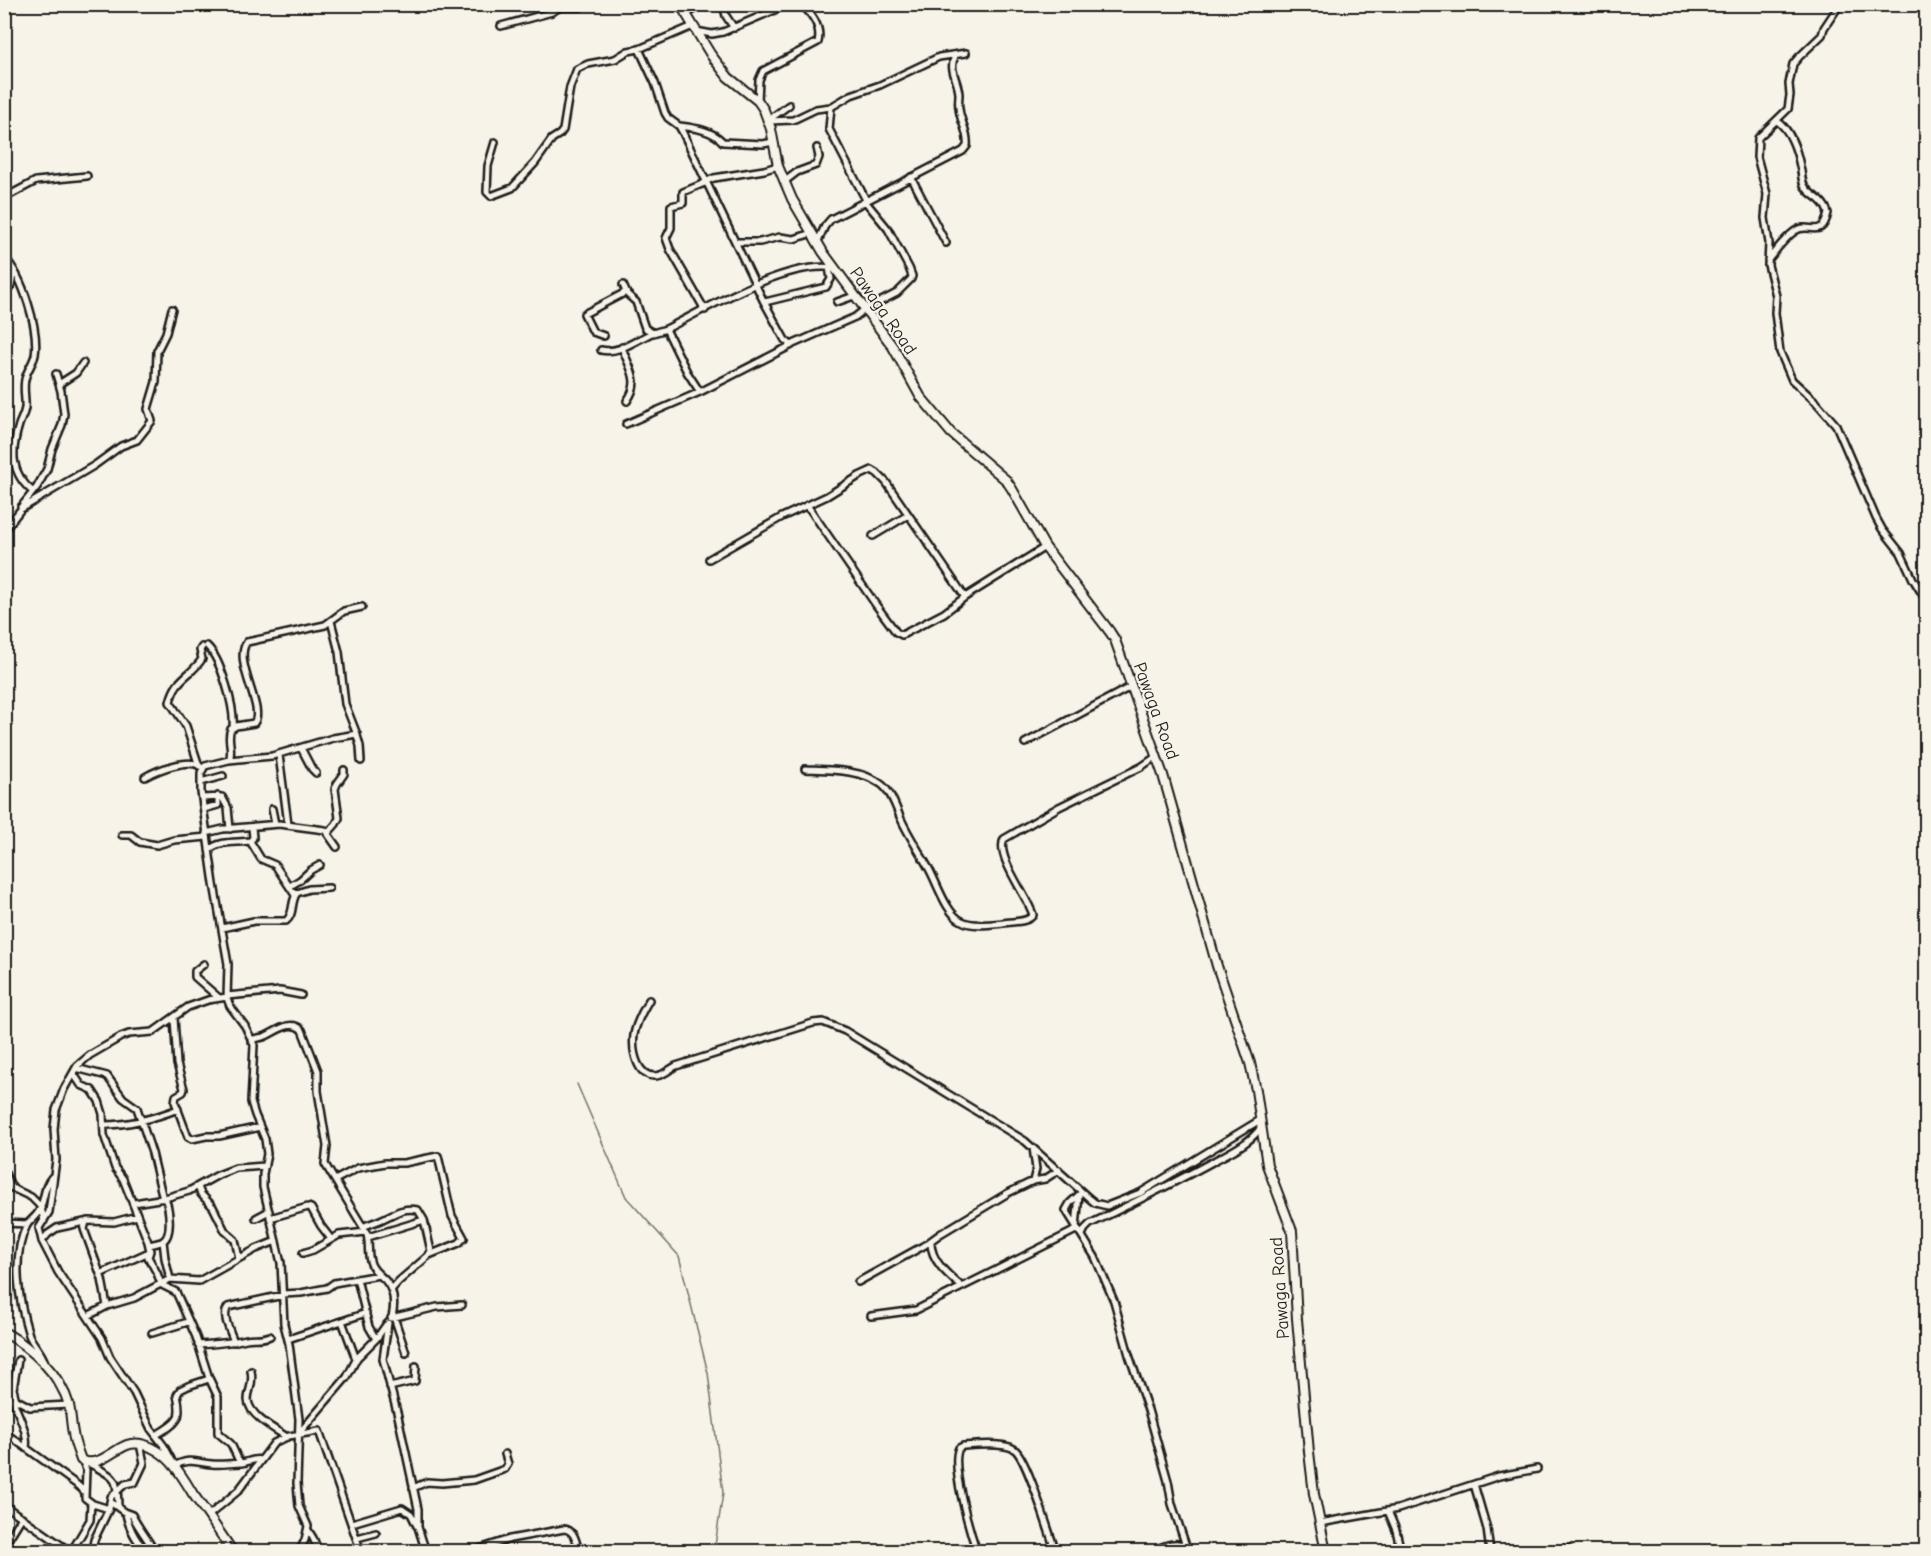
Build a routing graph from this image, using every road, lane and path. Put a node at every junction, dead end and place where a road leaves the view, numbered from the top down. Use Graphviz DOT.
graph roads {
  1 [pos="588,4"];
  2 [pos="680,4"];
  3 [pos="702,4"];
  4 [pos="723,4"];
  5 [pos="789,4"];
  6 [pos="801,4"];
  7 [pos="1840,4"];
  8 [pos="686,15"];
  9 [pos="501,26"];
  10 [pos="734,28"];
  11 [pos="694,29"];
  12 [pos="639,49"];
  13 [pos="966,53"];
  14 [pos="955,56"];
  15 [pos="758,101"];
  16 [pos="789,105"];
  17 [pos="831,107"];
  18 [pos="769,121"];
  19 [pos="1777,121"];
  20 [pos="679,126"];
  21 [pos="495,142"];
  22 [pos="773,142"];
  23 [pos="817,148"];
  24 [pos="778,166"];
  25 [pos="87,176"];
  26 [pos="911,177"];
  27 [pos="707,182"];
  28 [pos="784,182"];
  29 [pos="4,198"];
  30 [pos="866,201"];
  31 [pos="812,233"];
  32 [pos="736,242"];
  33 [pos="817,243"];
  34 [pos="946,243"];
  35 [pos="4,257"];
  36 [pos="1768,260"];
  37 [pos="831,268"];
  38 [pos="14,269"];
  39 [pos="756,284"];
  40 [pos="623,285"];
  41 [pos="11,286"];
  42 [pos="626,292"];
  43 [pos="854,296"];
  44 [pos="765,302"];
  45 [pos="837,302"];
  46 [pos="172,309"];
  47 [pos="705,310"];
  48 [pos="864,310"];
  49 [pos="666,329"];
  50 [pos="652,333"];
  51 [pos="604,336"];
  52 [pos="792,345"];
  53 [pos="622,347"];
  54 [pos="601,350"];
  55 [pos="83,363"];
  56 [pos="56,374"];
  57 [pos="59,384"];
  58 [pos="700,392"];
  59 [pos="627,400"];
  60 [pos="626,424"];
  61 [pos="33,492"];
  62 [pos="807,505"];
  63 [pos="21,509"];
  64 [pos="908,515"];
  65 [pos="4,531"];
  66 [pos="873,536"];
  67 [pos="1045,547"];
  68 [pos="709,559"];
  69 [pos="965,597"];
  70 [pos="1926,600"];
  71 [pos="362,607"];
  72 [pos="331,621"];
  73 [pos="1132,686"];
  74 [pos="233,727"];
  75 [pos="357,734"];
  76 [pos="1026,743"];
  77 [pos="301,748"];
  78 [pos="279,754"];
  79 [pos="1157,756"];
  80 [pos="229,760"];
  81 [pos="361,761"];
  82 [pos="201,767"];
  83 [pos="805,769"];
  84 [pos="344,770"];
  85 [pos="316,773"];
  86 [pos="222,776"];
  87 [pos="145,777"];
  88 [pos="201,782"];
  89 [pos="218,796"];
  90 [pos="202,798"];
  91 [pos="204,809"];
  92 [pos="272,809"];
  93 [pos="275,824"];
  94 [pos="288,824"];
  95 [pos="252,827"];
  96 [pos="230,829"];
  97 [pos="328,833"];
  98 [pos="122,835"];
  99 [pos="207,835"];
  100 [pos="250,841"];
  101 [pos="337,847"];
  102 [pos="209,850"];
  103 [pos="320,865"];
  104 [pos="290,886"];
  105 [pos="329,888"];
  106 [pos="295,895"];
  107 [pos="222,928"];
  108 [pos="204,964"];
  109 [pos="301,995"];
  110 [pos="227,997"];
  111 [pos="219,998"];
  112 [pos="649,1000"];
  113 [pos="174,1018"];
  114 [pos="251,1040"];
  115 [pos="75,1070"];
  116 [pos="178,1109"];
  117 [pos="141,1119"];
  118 [pos="1261,1124"];
  119 [pos="104,1125"];
  120 [pos="260,1127"];
  121 [pos="1032,1147"];
  122 [pos="265,1166"];
  123 [pos="1059,1170"];
  124 [pos="4,1171"];
  125 [pos="53,1176"];
  126 [pos="335,1180"];
  127 [pos="1033,1181"];
  128 [pos="198,1187"];
  129 [pos="1081,1193"];
  130 [pos="164,1198"];
  131 [pos="134,1203"];
  132 [pos="40,1207"];
  133 [pos="269,1211"];
  134 [pos="137,1216"];
  135 [pos="256,1218"];
  136 [pos="270,1218"];
  137 [pos="424,1220"];
  138 [pos="44,1221"];
  139 [pos="86,1222"];
  140 [pos="4,1223"];
  141 [pos="28,1224"];
  142 [pos="1077,1228"];
  143 [pos="366,1232"];
  144 [pos="1082,1235"];
  145 [pos="331,1239"];
  146 [pos="931,1240"];
  147 [pos="42,1241"];
  148 [pos="163,1241"];
  149 [pos="276,1241"];
  150 [pos="150,1248"];
  151 [pos="303,1253"];
  152 [pos="429,1255"];
  153 [pos="239,1258"];
  154 [pos="100,1274"];
  155 [pos="379,1275"];
  156 [pos="170,1279"];
  157 [pos="357,1279"];
  158 [pos="858,1282"];
  159 [pos="160,1284"];
  160 [pos="962,1287"];
  161 [pos="391,1290"];
  162 [pos="283,1294"];
  163 [pos="462,1305"];
  164 [pos="107,1306"];
  165 [pos="366,1313"];
  166 [pos="87,1316"];
  167 [pos="871,1316"];
  168 [pos="393,1317"];
  169 [pos="342,1321"];
  170 [pos="188,1322"];
  171 [pos="388,1323"];
  172 [pos="4,1332"];
  173 [pos="152,1333"];
  174 [pos="270,1336"];
  175 [pos="288,1339"];
  176 [pos="375,1339"];
  177 [pos="234,1342"];
  178 [pos="198,1345"];
  179 [pos="406,1353"];
  180 [pos="356,1359"];
  181 [pos="18,1360"];
  182 [pos="45,1364"];
  183 [pos="416,1366"];
  184 [pos="251,1371"];
  185 [pos="209,1379"];
  186 [pos="390,1387"];
  187 [pos="4,1399"];
  188 [pos="14,1400"];
  189 [pos="69,1405"];
  190 [pos="4,1432"];
  191 [pos="299,1433"];
  192 [pos="156,1435"];
  193 [pos="288,1437"];
  194 [pos="140,1444"];
  195 [pos="26,1448"];
  196 [pos="505,1454"];
  197 [pos="261,1460"];
  198 [pos="86,1462"];
  199 [pos="241,1463"];
  200 [pos="174,1465"];
  201 [pos="1537,1469"];
  202 [pos="1474,1484"];
  203 [pos="413,1488"];
  204 [pos="84,1491"];
  205 [pos="117,1491"];
  206 [pos="91,1503"];
  207 [pos="4,1505"];
  208 [pos="108,1506"];
  209 [pos="118,1506"];
  210 [pos="1388,1511"];
  211 [pos="208,1516"];
  212 [pos="22,1517"];
  213 [pos="89,1520"];
  214 [pos="352,1523"];
  215 [pos="1320,1523"];
  216 [pos="418,1527"];
  217 [pos="308,1530"];
  218 [pos="376,1533"];
  219 [pos="357,1538"];
  220 [pos="4,1546"];
  221 [pos="1188,1549"];
  222 [pos="92,1551"];
  223 [pos="155,1551"];
  224 [pos="233,1551"];
  225 [pos="299,1551"];
  226 [pos="319,1551"];
  227 [pos="361,1551"];
  228 [pos="426,1551"];
  229 [pos="470,1551"];
  230 [pos="579,1551"];
  231 [pos="977,1551"];
  232 [pos="1056,1551"];
  233 [pos="1150,1551"];
  234 [pos="1326,1551"];
  235 [pos="1401,1551"];
  236 [pos="1490,1551"];
  237 [pos="1553,1551"];
  238 [pos="1574,1551"];
  1 -- 9 [label="street"];
  2 -- 8 [label="main road, Pawaga Road"];
  3 -- 8 [label="street"];
  4 -- 10 [label="street"];
  5 -- 10 [label="street"];
  6 -- 15 [label="street"];
  7 -- 19 [label="street"];
  8 -- 11 [label="main road, Pawaga Road"];
  10 -- 11 [label="street"];
  11 -- 12 [label="street"];
  11 -- 15 [label="main road, Pawaga Road"];
  12 -- 20 [label="street"];
  12 -- 21 [label="street"];
  13 -- 14 [label="street"];
  14 -- 17 [label="street"];
  14 -- 26 [label="street"];
  15 -- 18 [label="main road, Pawaga Road"];
  16 -- 18 [label="street"];
  17 -- 18 [label="street"];
  17 -- 30 [label="street"];
  18 -- 22 [label="main road, Pawaga Road"];
  19 -- 36 [label="street"];
  19 -- 36 [label="street"];
  20 -- 22 [label="street"];
  20 -- 27 [label="street"];
  22 -- 24 [label="main road, Pawaga Road"];
  23 -- 28 [label="street"];
  24 -- 27 [label="street"];
  24 -- 28 [label="main road, Pawaga Road"];
  25 -- 29 [label="street"];
  26 -- 30 [label="street"];
  26 -- 34 [label="street"];
  27 -- 32 [label="street"];
  27 -- 47 [label="street"];
  28 -- 31 [label="main road, Pawaga Road"];
  30 -- 33 [label="street"];
  30 -- 48 [label="street"];
  31 -- 32 [label="street"];
  31 -- 33 [label="main road, Pawaga Road"];
  32 -- 39 [label="street"];
  33 -- 37 [label="main road, Pawaga Road"];
  35 -- 38 [label="street"];
  36 -- 70 [label="street"];
  37 -- 39 [label="street"];
  37 -- 43 [label="main road, Pawaga Road"];
  37 -- 44 [label="street"];
  38 -- 41 [label="street"];
  38 -- 61 [label="street"];
  39 -- 44 [label="street"];
  39 -- 47 [label="street"];
  40 -- 42 [label="street"];
  42 -- 50 [label="street"];
  42 -- 51 [label="street"];
  43 -- 45 [label="street"];
  43 -- 48 [label="main road, Pawaga Road"];
  44 -- 52 [label="street"];
  46 -- 63 [label="street"];
  47 -- 49 [label="street"];
  48 -- 52 [label="street"];
  48 -- 67 [label="main road, Pawaga Road"];
  49 -- 50 [label="street"];
  49 -- 58 [label="street"];
  50 -- 53 [label="street"];
  52 -- 58 [label="street"];
  53 -- 54 [label="street"];
  53 -- 59 [label="street"];
  55 -- 57 [label="street"];
  56 -- 57 [label="street"];
  57 -- 61 [label="street"];
  58 -- 60 [label="street"];
  61 -- 63 [label="street"];
  62 -- 64 [label="street"];
  62 -- 68 [label="street"];
  62 -- 69 [label="street"];
  63 -- 65 [label="street"];
  64 -- 66 [label="street"];
  64 -- 69 [label="street"];
  67 -- 69 [label="street"];
  67 -- 73 [label="main road, Pawaga Road"];
  71 -- 72 [label="street"];
  72 -- 74 [label="street"];
  72 -- 75 [label="street"];
  73 -- 76 [label="street"];
  73 -- 79 [label="main road, Pawaga Road"];
  74 -- 80 [label="street"];
  74 -- 82 [label="street"];
  75 -- 77 [label="street"];
  75 -- 81 [label="street"];
  77 -- 78 [label="street"];
  77 -- 85 [label="street"];
  78 -- 80 [label="street"];
  78 -- 94 [label="street"];
  79 -- 83 [label="street"];
  79 -- 118 [label="main road, Pawaga Road"];
  80 -- 82 [label="street"];
  82 -- 87 [label="street"];
  82 -- 88 [label="street"];
  84 -- 97 [label="street"];
  86 -- 88 [label="street"];
  88 -- 90 [label="street"];
  89 -- 90 [label="street"];
  89 -- 91 [label="street"];
  89 -- 96 [label="street"];
  90 -- 91 [label="street"];
  91 -- 99 [label="street"];
  92 -- 93 [label="street"];
  93 -- 94 [label="street"];
  93 -- 95 [label="street"];
  94 -- 97 [label="street"];
  95 -- 96 [label="street"];
  95 -- 100 [label="street"];
  96 -- 99 [label="street"];
  97 -- 101 [label="street"];
  98 -- 99 [label="street"];
  99 -- 102 [label="street"];
  100 -- 102 [label="street"];
  100 -- 104 [label="street"];
  102 -- 107 [label="street"];
  103 -- 104 [label="street"];
  104 -- 106 [label="street"];
  105 -- 106 [label="street"];
  106 -- 107 [label="street"];
  107 -- 110 [label="street"];
  108 -- 111 [label="street"];
  109 -- 110 [label="street"];
  110 -- 111 [label="street"];
  110 -- 114 [label="street"];
  111 -- 113 [label="street"];
  112 -- 121 [label="street"];
  113 -- 115 [label="street"];
  113 -- 116 [label="street"];
  114 -- 120 [label="street"];
  114 -- 126 [label="street"];
  115 -- 117 [label="street"];
  115 -- 119 [label="street"];
  115 -- 125 [label="street"];
  116 -- 117 [label="street"];
  116 -- 120 [label="street"];
  117 -- 119 [label="street"];
  117 -- 130 [label="street"];
  118 -- 129 [label="street"];
  118 -- 144 [label="street"];
  118 -- 215 [label="main road, Pawaga Road"];
  119 -- 131 [label="street"];
  120 -- 122 [label="street"];
  121 -- 123 [label="street"];
  121 -- 127 [label="street"];
  122 -- 128 [label="street"];
  122 -- 133 [label="street"];
  123 -- 127 [label="street"];
  123 -- 129 [label="street"];
  124 -- 132 [label="street"];
  125 -- 132 [label="street"];
  125 -- 138 [label="street"];
  126 -- 143 [label="street"];
  126 -- 152 [label="street"];
  127 -- 146 [label="street"];
  128 -- 130 [label="street"];
  128 -- 153 [label="street"];
  129 -- 142 [label="street"];
  129 -- 142 [label="street"];
  130 -- 131 [label="street"];
  130 -- 148 [label="street"];
  131 -- 134 [label="street"];
  132 -- 138 [label="street"];
  132 -- 141 [label="street"];
  133 -- 135 [label="street"];
  133 -- 136 [label="street"];
  134 -- 139 [label="street"];
  134 -- 150 [label="street"];
  136 -- 145 [label="street"];
  136 -- 149 [label="street"];
  137 -- 143 [label="street"];
  137 -- 143 [label="street"];
  137 -- 152 [label="street"];
  138 -- 147 [label="street"];
  139 -- 147 [label="street"];
  139 -- 154 [label="street"];
  140 -- 141 [label="street"];
  141 -- 182 [label="street"];
  142 -- 144 [label="street"];
  142 -- 160 [label="street"];
  143 -- 145 [label="street"];
  143 -- 155 [label="street"];
  144 -- 221 [label="street"];
  145 -- 151 [label="street"];
  146 -- 158 [label="street"];
  146 -- 160 [label="street"];
  147 -- 166 [label="street"];
  148 -- 150 [label="street"];
  148 -- 156 [label="street"];
  149 -- 153 [label="street"];
  149 -- 162 [label="street"];
  150 -- 154 [label="street"];
  150 -- 159 [label="street"];
  152 -- 161 [label="street"];
  153 -- 156 [label="street"];
  154 -- 164 [label="street"];
  155 -- 157 [label="street"];
  155 -- 161 [label="street"];
  156 -- 159 [label="street"];
  157 -- 162 [label="street"];
  157 -- 165 [label="street"];
  159 -- 164 [label="street"];
  159 -- 170 [label="street"];
  160 -- 167 [label="street"];
  161 -- 168 [label="street"];
  162 -- 175 [label="street"];
  162 -- 177 [label="street"];
  163 -- 168 [label="street"];
  164 -- 166 [label="street"];
  165 -- 169 [label="street"];
  165 -- 176 [label="street"];
  166 -- 192 [label="street"];
  168 -- 171 [label="street"];
  168 -- 179 [label="street"];
  169 -- 175 [label="street"];
  169 -- 180 [label="street"];
  170 -- 173 [label="street"];
  170 -- 178 [label="street"];
  171 -- 176 [label="street"];
  171 -- 186 [label="street"];
  172 -- 182 [label="main road"];
  174 -- 177 [label="street"];
  175 -- 191 [label="street"];
  176 -- 180 [label="street"];
  177 -- 178 [label="street"];
  178 -- 185 [label="street"];
  180 -- 191 [label="street"];
  181 -- 188 [label="street"];
  182 -- 189 [label="main road"];
  183 -- 186 [label="street"];
  184 -- 193 [label="street"];
  185 -- 192 [label="street"];
  185 -- 199 [label="street"];
  186 -- 203 [label="street"];
  187 -- 188 [label="street"];
  188 -- 189 [label="street"];
  188 -- 195 [label="street"];
  189 -- 198 [label="main road"];
  190 -- 195 [label="street"];
  191 -- 193 [label="street"];
  191 -- 214 [label="street"];
  191 -- 217 [label="street"];
  192 -- 200 [label="street"];
  193 -- 197 [label="street"];
  194 -- 198 [label="main road"];
  194 -- 200 [label="main road"];
  194 -- 205 [label="street"];
  195 -- 204 [label="street"];
  196 -- 203 [label="street"];
  197 -- 199 [label="street"];
  197 -- 211 [label="street"];
  198 -- 204 [label="street"];
  198 -- 205 [label="street"];
  199 -- 200 [label="street"];
  200 -- 211 [label="main road"];
  201 -- 202 [label="street"];
  202 -- 210 [label="street"];
  202 -- 236 [label="street"];
  203 -- 216 [label="street"];
  204 -- 206 [label="street"];
  205 -- 208 [label="street"];
  205 -- 209 [label="street"];
  206 -- 208 [label="street"];
  206 -- 213 [label="street"];
  207 -- 212 [label="street"];
  208 -- 209 [label="street"];
  208 -- 213 [label="street"];
  208 -- 222 [label="street"];
  209 -- 223 [label="street"];
  210 -- 215 [label="street"];
  210 -- 235 [label="street"];
  211 -- 224 [label="main road"];
  212 -- 213 [label="street"];
  212 -- 220 [label="street"];
  214 -- 216 [label="street"];
  214 -- 219 [label="street"];
  215 -- 234 [label="main road, Pawaga Road"];
  216 -- 228 [label="street"];
  217 -- 225 [label="street"];
  217 -- 226 [label="street"];
  218 -- 219 [label="street"];
  219 -- 227 [label="street"];
  221 -- 233 [label="street"];
  229 -- 230 [label="street"];
  231 -- 232 [label="street"];
  237 -- 238 [label="street"];
}
